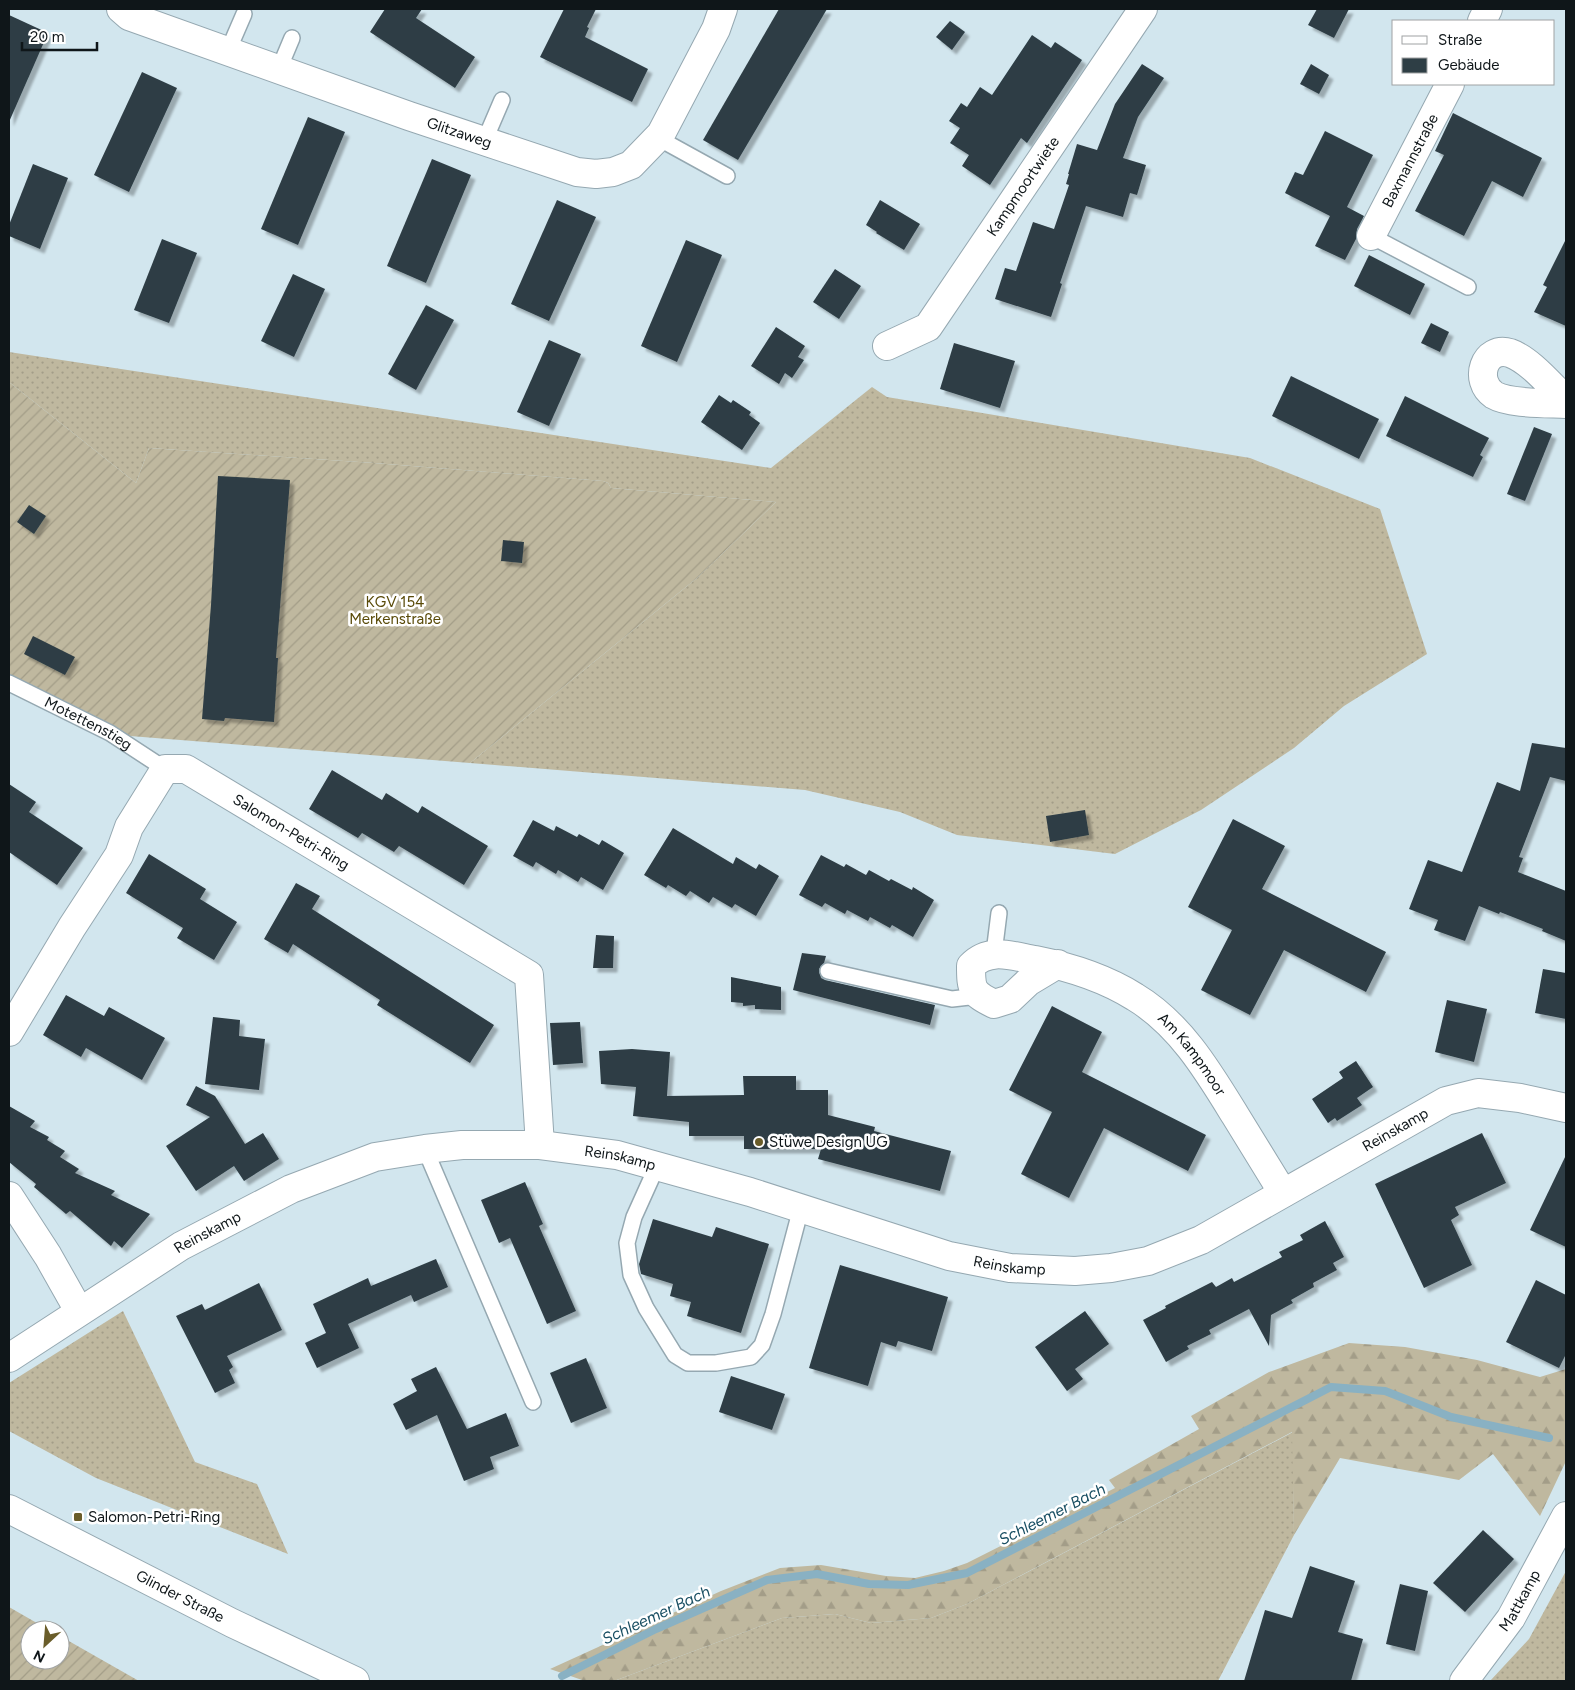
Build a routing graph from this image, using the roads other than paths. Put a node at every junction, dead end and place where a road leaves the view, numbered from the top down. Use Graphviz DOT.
graph roads {
  1 [pos="121,9"];
  2 [pos="723,9"];
  3 [pos="1143,9"];
  4 [pos="244,14"];
  5 [pos="292,38"];
  6 [pos="228,51"];
  7 [pos="279,69"];
  8 [pos="1449,85"];
  9 [pos="502,100"];
  10 [pos="658,138"];
  11 [pos="484,142"];
  12 [pos="727,176"];
  13 [pos="1371,236"];
  14 [pos="1468,287"];
  15 [pos="888,346"];
  16 [pos="9,683"];
  17 [pos="165,769"];
  18 [pos="999,913"];
  19 [pos="994,953"];
  20 [pos="1058,964"];
  21 [pos="828,971"];
  22 [pos="978,996"];
  23 [pos="9,1032"];
  24 [pos="1566,1108"];
  25 [pos="540,1146"];
  26 [pos="424,1149"];
  27 [pos="657,1166"];
  28 [pos="1283,1193"];
  29 [pos="9,1196"];
  30 [pos="801,1208"];
  31 [pos="79,1311"];
  32 [pos="9,1358"];
  33 [pos="533,1402"];
  34 [pos="9,1509"];
  35 [pos="1566,1516"];
  36 [pos="355,1681"];
  37 [pos="1464,1681"];
  1 -- 6 [label="street, Glitzaweg"];
  2 -- 10 [label="street, Glitzaweg"];
  3 -- 15 [label="street, Kampmoortwiete"];
  4 -- 6 [label="lane"];
  5 -- 7 [label="lane"];
  6 -- 7 [label="street, Glitzaweg"];
  7 -- 11 [label="street, Glitzaweg"];
  8 -- 13 [label="street, Baxmannstraße"];
  9 -- 11 [label="lane"];
  10 -- 11 [label="street, Glitzaweg"];
  10 -- 12 [label="lane"];
  13 -- 14 [label="lane"];
  16 -- 17 [label="lane, Motettenstieg"];
  17 -- 23 [label="street"];
  17 -- 25 [label="street, Salomon-Petri-Ring"];
  18 -- 19 [label="lane"];
  19 -- 20 [label="street, Am Kampmoor"];
  19 -- 22 [label="street"];
  20 -- 22 [label="street"];
  20 -- 28 [label="street, Am Kampmoor"];
  21 -- 22 [label="lane"];
  24 -- 28 [label="street, Reinskamp"];
  25 -- 26 [label="street, Reinskamp"];
  25 -- 27 [label="street, Reinskamp"];
  26 -- 31 [label="street, Reinskamp"];
  26 -- 33 [label="lane"];
  27 -- 30 [label="street, Reinskamp"];
  27 -- 30 [label="lane"];
  28 -- 30 [label="street, Reinskamp"];
  29 -- 31 [label="street"];
  31 -- 32 [label="street, Reinskamp"];
  34 -- 36 [label="street, Glinder Straße"];
  35 -- 37 [label="street, Mattkamp"];
}
